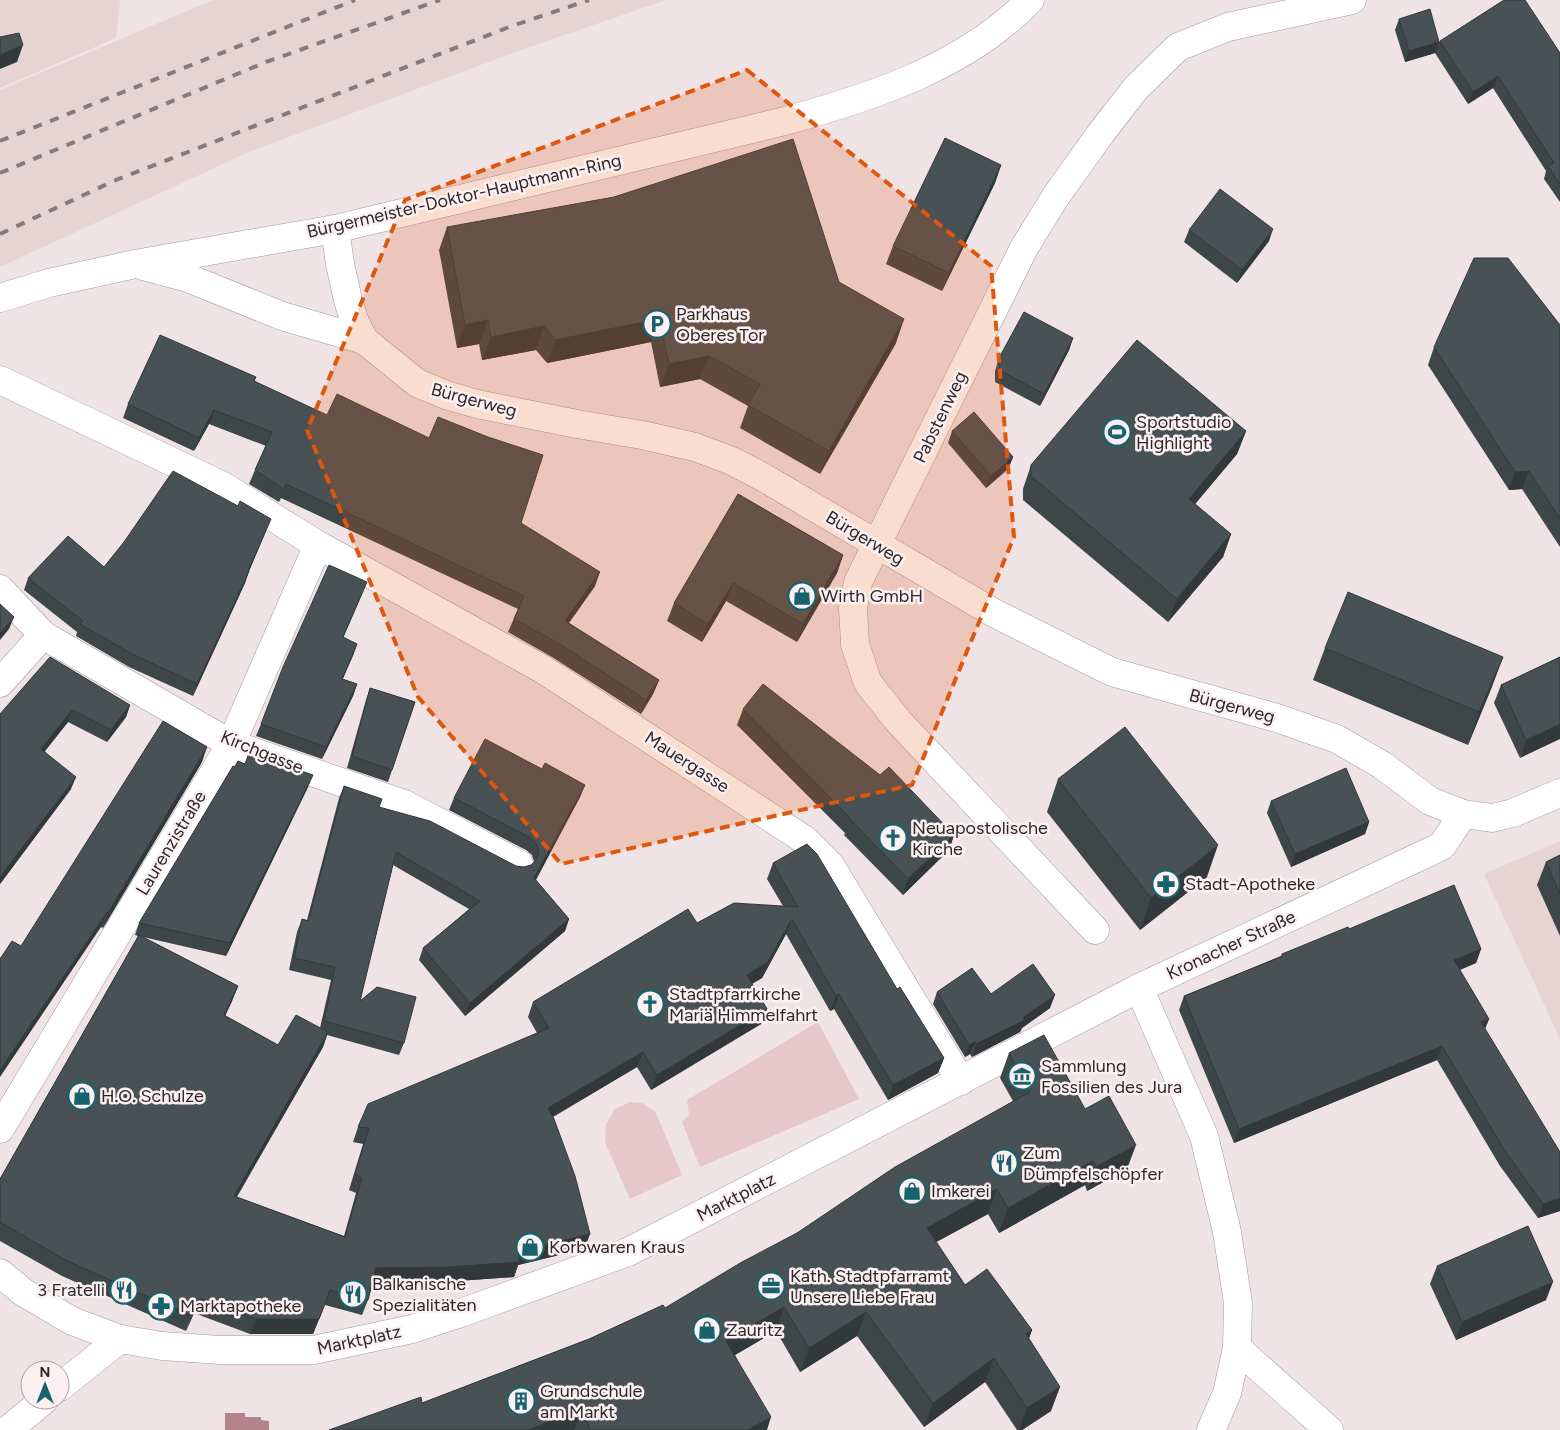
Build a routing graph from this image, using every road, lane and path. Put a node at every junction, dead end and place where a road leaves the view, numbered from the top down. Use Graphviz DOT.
graph roads {
  1 [pos="1030,0"];
  2 [pos="1352,0"];
  3 [pos="335,229"];
  4 [pos="135,264"];
  5 [pos="0,298"];
  6 [pos="364,340"];
  7 [pos="0,380"];
  8 [pos="318,545"];
  9 [pos="877,545"];
  10 [pos="0,589"];
  11 [pos="44,635"];
  12 [pos="0,683"];
  13 [pos="231,744"];
  14 [pos="1560,793"];
  15 [pos="1463,814"];
  16 [pos="519,864"];
  17 [pos="1095,930"];
  18 [pos="1138,988"];
  19 [pos="961,1081"];
  20 [pos="0,1129"];
  21 [pos="0,1273"];
  22 [pos="120,1338"];
  23 [pos="1237,1348"];
  24 [pos="70,1379"];
  25 [pos="32,1410"];
  26 [pos="8,1430"];
  27 [pos="1211,1430"];
  28 [pos="1329,1430"];
  1 -- 3 [label="street, Bürgermeister-Doktor-Hauptmann-Ring"];
  2 -- 9 [label="street, Pabstenweg"];
  3 -- 4 [label="street, Bürgermeister-Doktor-Hauptmann-Ring"];
  3 -- 6 [label="street, Bürgerweg"];
  4 -- 5 [label="street, Bürgermeister-Doktor-Hauptmann-Ring"];
  4 -- 6 [label="street"];
  6 -- 9 [label="street, Bürgerweg"];
  7 -- 8 [label="street, Mauergasse"];
  8 -- 13 [label="street, Laurenzistraße"];
  8 -- 19 [label="street, Mauergasse"];
  9 -- 15 [label="street, Bürgerweg"];
  9 -- 17 [label="street, Pabstenweg"];
  10 -- 11 [label="street, Kirchgasse"];
  11 -- 12 [label="street"];
  11 -- 13 [label="street, Kirchgasse"];
  13 -- 16 [label="street, Kirchgasse"];
  13 -- 20 [label="street, Laurenzistraße"];
  14 -- 15 [label="street"];
  15 -- 18 [label="street, Kronacher Straße"];
  18 -- 19 [label="street, Marktplatz"];
  18 -- 23 [label="street"];
  19 -- 22 [label="street, Marktplatz"];
  21 -- 22 [label="street, Marktplatz"];
  22 -- 24 [label="street"];
  23 -- 27 [label="street"];
  23 -- 28 [label="street"];
  25 -- 26 [label="street"];
}
